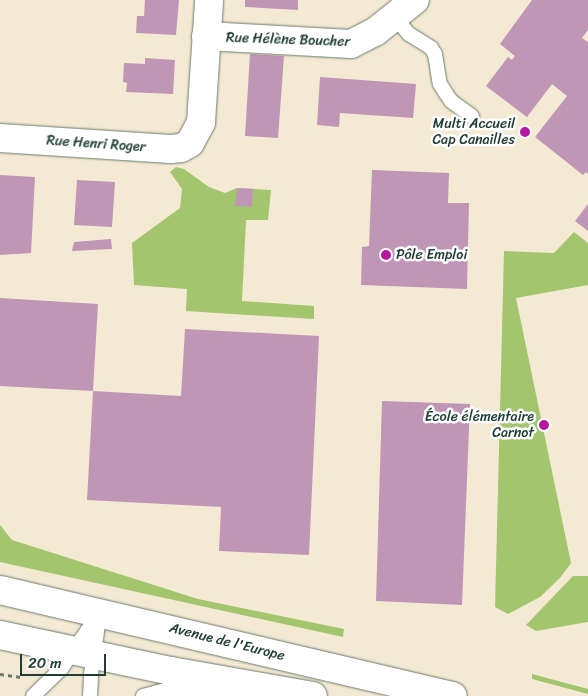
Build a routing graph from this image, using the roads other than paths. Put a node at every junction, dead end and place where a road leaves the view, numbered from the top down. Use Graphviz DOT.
graph roads {
  1 [pos="209,0"];
  2 [pos="415,0"];
  3 [pos="395,17"];
  4 [pos="206,36"];
  5 [pos="472,116"];
  6 [pos="0,138"];
  7 [pos="0,590"];
  8 [pos="100,612"];
  9 [pos="0,635"];
  10 [pos="84,653"];
  11 [pos="305,695"];
  12 [pos="33,696"];
  13 [pos="90,696"];
  14 [pos="143,696"];
  15 [pos="453,696"];
  1 -- 4 [label="street"];
  2 -- 3 [label="street, Rue Hélène Boucher"];
  3 -- 4 [label="street, Rue Hélène Boucher"];
  3 -- 5 [label="lane"];
  4 -- 6 [label="street, Rue Henri Roger"];
  7 -- 8 [label="street, Avenue de l'Europe"];
  8 -- 10 [label="lane"];
  8 -- 15 [label="street, Avenue de l'Europe"];
  9 -- 10 [label="street"];
  10 -- 11 [label="street"];
  10 -- 12 [label="lane"];
  10 -- 13 [label="lane"];
  11 -- 14 [label="lane"];
}
